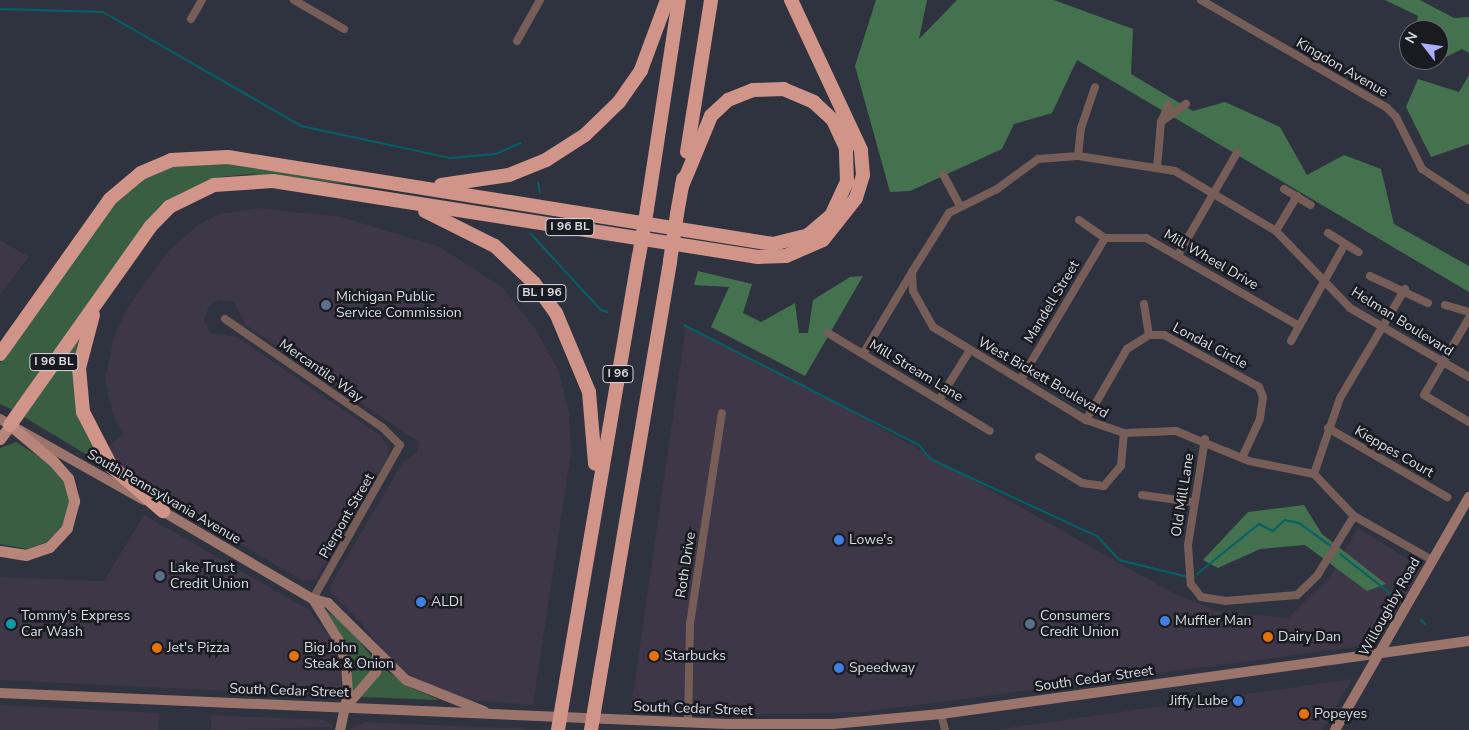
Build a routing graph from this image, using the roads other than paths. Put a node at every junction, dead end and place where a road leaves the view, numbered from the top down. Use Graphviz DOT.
graph roads {
  1 [pos="202,0"];
  2 [pos="294,0"];
  3 [pos="540,0"];
  4 [pos="667,0"];
  5 [pos="679,0"];
  6 [pos="710,0"];
  7 [pos="791,0"];
  8 [pos="1201,0"];
  9 [pos="191,19"];
  10 [pos="344,29"];
  11 [pos="517,41"];
  12 [pos="1095,87"];
  13 [pos="1186,104"];
  14 [pos="1169,105"];
  15 [pos="1161,122"];
  16 [pos="1238,154"];
  17 [pos="1078,156"];
  18 [pos="1157,168"];
  19 [pos="943,174"];
  20 [pos="378,181"];
  21 [pos="682,186"];
  22 [pos="1284,188"];
  23 [pos="1215,191"];
  24 [pos="361,194"];
  25 [pos="1297,196"];
  26 [pos="1469,200"];
  27 [pos="1311,205"];
  28 [pos="960,206"];
  29 [pos="1080,220"];
  30 [pos="1276,231"];
  31 [pos="1328,233"];
  32 [pos="1105,238"];
  33 [pos="1345,244"];
  34 [pos="1359,252"];
  35 [pos="1178,255"];
  36 [pos="912,272"];
  37 [pos="1370,276"];
  38 [pos="1324,285"];
  39 [pos="1405,288"];
  40 [pos="98,298"];
  41 [pos="1428,303"];
  42 [pos="1144,304"];
  43 [pos="1445,305"];
  44 [pos="1469,312"];
  45 [pos="1469,318"];
  46 [pos="225,319"];
  47 [pos="1299,326"];
  48 [pos="1382,327"];
  49 [pos="828,333"];
  50 [pos="1149,335"];
  51 [pos="1291,341"];
  52 [pos="970,350"];
  53 [pos="0,354"];
  54 [pos="863,354"];
  55 [pos="1442,362"];
  56 [pos="1469,377"];
  57 [pos="1021,379"];
  58 [pos="939,400"];
  59 [pos="722,413"];
  60 [pos="1086,420"];
  61 [pos="5,422"];
  62 [pos="1469,422"];
  63 [pos="1328,428"];
  64 [pos="990,431"];
  65 [pos="1124,433"];
  66 [pos="0,439"];
  67 [pos="1205,439"];
  68 [pos="400,445"];
  69 [pos="1039,456"];
  70 [pos="1242,458"];
  71 [pos="1314,474"];
  72 [pos="596,492"];
  73 [pos="1142,494"];
  74 [pos="1447,497"];
  75 [pos="1469,497"];
  76 [pos="1192,502"];
  77 [pos="163,511"];
  78 [pos="1354,516"];
  79 [pos="0,551"];
  80 [pos="1432,560"];
  81 [pos="313,599"];
  82 [pos="1469,642"];
  83 [pos="1382,652"];
  84 [pos="377,655"];
  85 [pos="0,693"];
  86 [pos="345,708"];
  87 [pos="494,714"];
  88 [pos="941,714"];
  89 [pos="688,722"];
  90 [pos="727,727"];
  91 [pos="340,730"];
  92 [pos="558,730"];
  93 [pos="591,730"];
  94 [pos="944,730"];
  95 [pos="1335,730"];
  1 -- 9 [label="street"];
  2 -- 10 [label="street"];
  3 -- 11 [label="street"];
  4 -- 20 [label="highway, I 96 BL"];
  5 -- 72 [label="highway, I 96, bridge"];
  6 -- 21 [label="highway, I 96"];
  7 -- 24 [label="highway, I 96 BL"];
  8 -- 26 [label="street, Kingdon Avenue"];
  12 -- 17 [label="street"];
  13 -- 15 [label="street"];
  14 -- 15 [label="street"];
  15 -- 18 [label="street"];
  16 -- 23 [label="street"];
  17 -- 18 [label="street, Helman Boulevard"];
  17 -- 28 [label="street, Helman Boulevard"];
  18 -- 23 [label="street, Helman Boulevard"];
  19 -- 28 [label="street"];
  20 -- 21 [label="highway, I 96 BL"];
  20 -- 53 [label="highway, I 96 BL"];
  21 -- 93 [label="highway, I 96, bridge"];
  22 -- 25 [label="street"];
  23 -- 30 [label="street, Helman Boulevard"];
  23 -- 35 [label="street"];
  24 -- 40 [label="highway, I 96 BL"];
  24 -- 72 [label="highway, BL I 96"];
  25 -- 27 [label="street"];
  25 -- 30 [label="street"];
  28 -- 36 [label="street"];
  29 -- 32 [label="street"];
  30 -- 38 [label="street, Helman Boulevard"];
  31 -- 33 [label="street"];
  32 -- 35 [label="street, Mill Wheel Drive"];
  32 -- 57 [label="street, Mandell Street"];
  33 -- 34 [label="street"];
  33 -- 38 [label="street"];
  35 -- 47 [label="street, Mill Wheel Drive"];
  36 -- 52 [label="street, West Bickett Boulevard"];
  36 -- 54 [label="street"];
  37 -- 39 [label="street"];
  38 -- 47 [label="street"];
  38 -- 48 [label="street, Helman Boulevard"];
  39 -- 41 [label="street"];
  39 -- 48 [label="street"];
  40 -- 61 [label="highway, I 96 BL"];
  40 -- 77 [label="highway"];
  42 -- 50 [label="street"];
  43 -- 44 [label="street"];
  45 -- 55 [label="street"];
  46 -- 68 [label="street, Mercantile Way"];
  47 -- 51 [label="street"];
  48 -- 55 [label="street, Helman Boulevard"];
  48 -- 63 [label="street"];
  49 -- 54 [label="street, Mill Stream Lane"];
  50 -- 60 [label="street"];
  50 -- 70 [label="street, Londal Circle"];
  52 -- 57 [label="street, West Bickett Boulevard"];
  52 -- 58 [label="street"];
  54 -- 58 [label="street, Mill Stream Lane"];
  55 -- 56 [label="street, Helman Boulevard"];
  55 -- 62 [label="street"];
  57 -- 60 [label="street, West Bickett Boulevard"];
  58 -- 64 [label="street, Mill Stream Lane"];
  59 -- 89 [label="street, Roth Drive"];
  60 -- 65 [label="street, West Bickett Boulevard"];
  61 -- 66 [label="main road, I 96 BL"];
  61 -- 77 [label="main road, South Pennsylvania Avenue"];
  61 -- 79 [label="main road"];
  63 -- 71 [label="street"];
  63 -- 74 [label="street, Kieppes Court"];
  65 -- 67 [label="street, West Bickett Boulevard"];
  65 -- 69 [label="street"];
  67 -- 70 [label="street, West Bickett Boulevard"];
  67 -- 76 [label="street, Old Mill Lane"];
  68 -- 81 [label="street, Pierpont Street"];
  70 -- 71 [label="street, West Bickett Boulevard"];
  71 -- 78 [label="street"];
  72 -- 92 [label="highway, I 96, bridge"];
  73 -- 76 [label="street"];
  75 -- 80 [label="main road, Willoughby Road"];
  76 -- 78 [label="street, Old Mill Lane"];
  77 -- 81 [label="main road, South Pennsylvania Avenue"];
  78 -- 80 [label="street"];
  80 -- 83 [label="main road, Willoughby Road"];
  81 -- 84 [label="main road, South Pennsylvania Avenue"];
  81 -- 86 [label="main road"];
  82 -- 83 [label="main road, South Cedar Street"];
  83 -- 88 [label="main road, South Cedar Street"];
  83 -- 95 [label="main road, Willoughby Road"];
  84 -- 86 [label="main road"];
  84 -- 87 [label="main road, South Pennsylvania Avenue"];
  85 -- 86 [label="main road, South Cedar Street"];
  86 -- 87 [label="main road, South Cedar Street"];
  86 -- 91 [label="main road"];
  87 -- 89 [label="main road, South Cedar Street"];
  88 -- 90 [label="main road, South Cedar Street"];
  88 -- 94 [label="street"];
  89 -- 90 [label="main road, South Cedar Street"];
}
